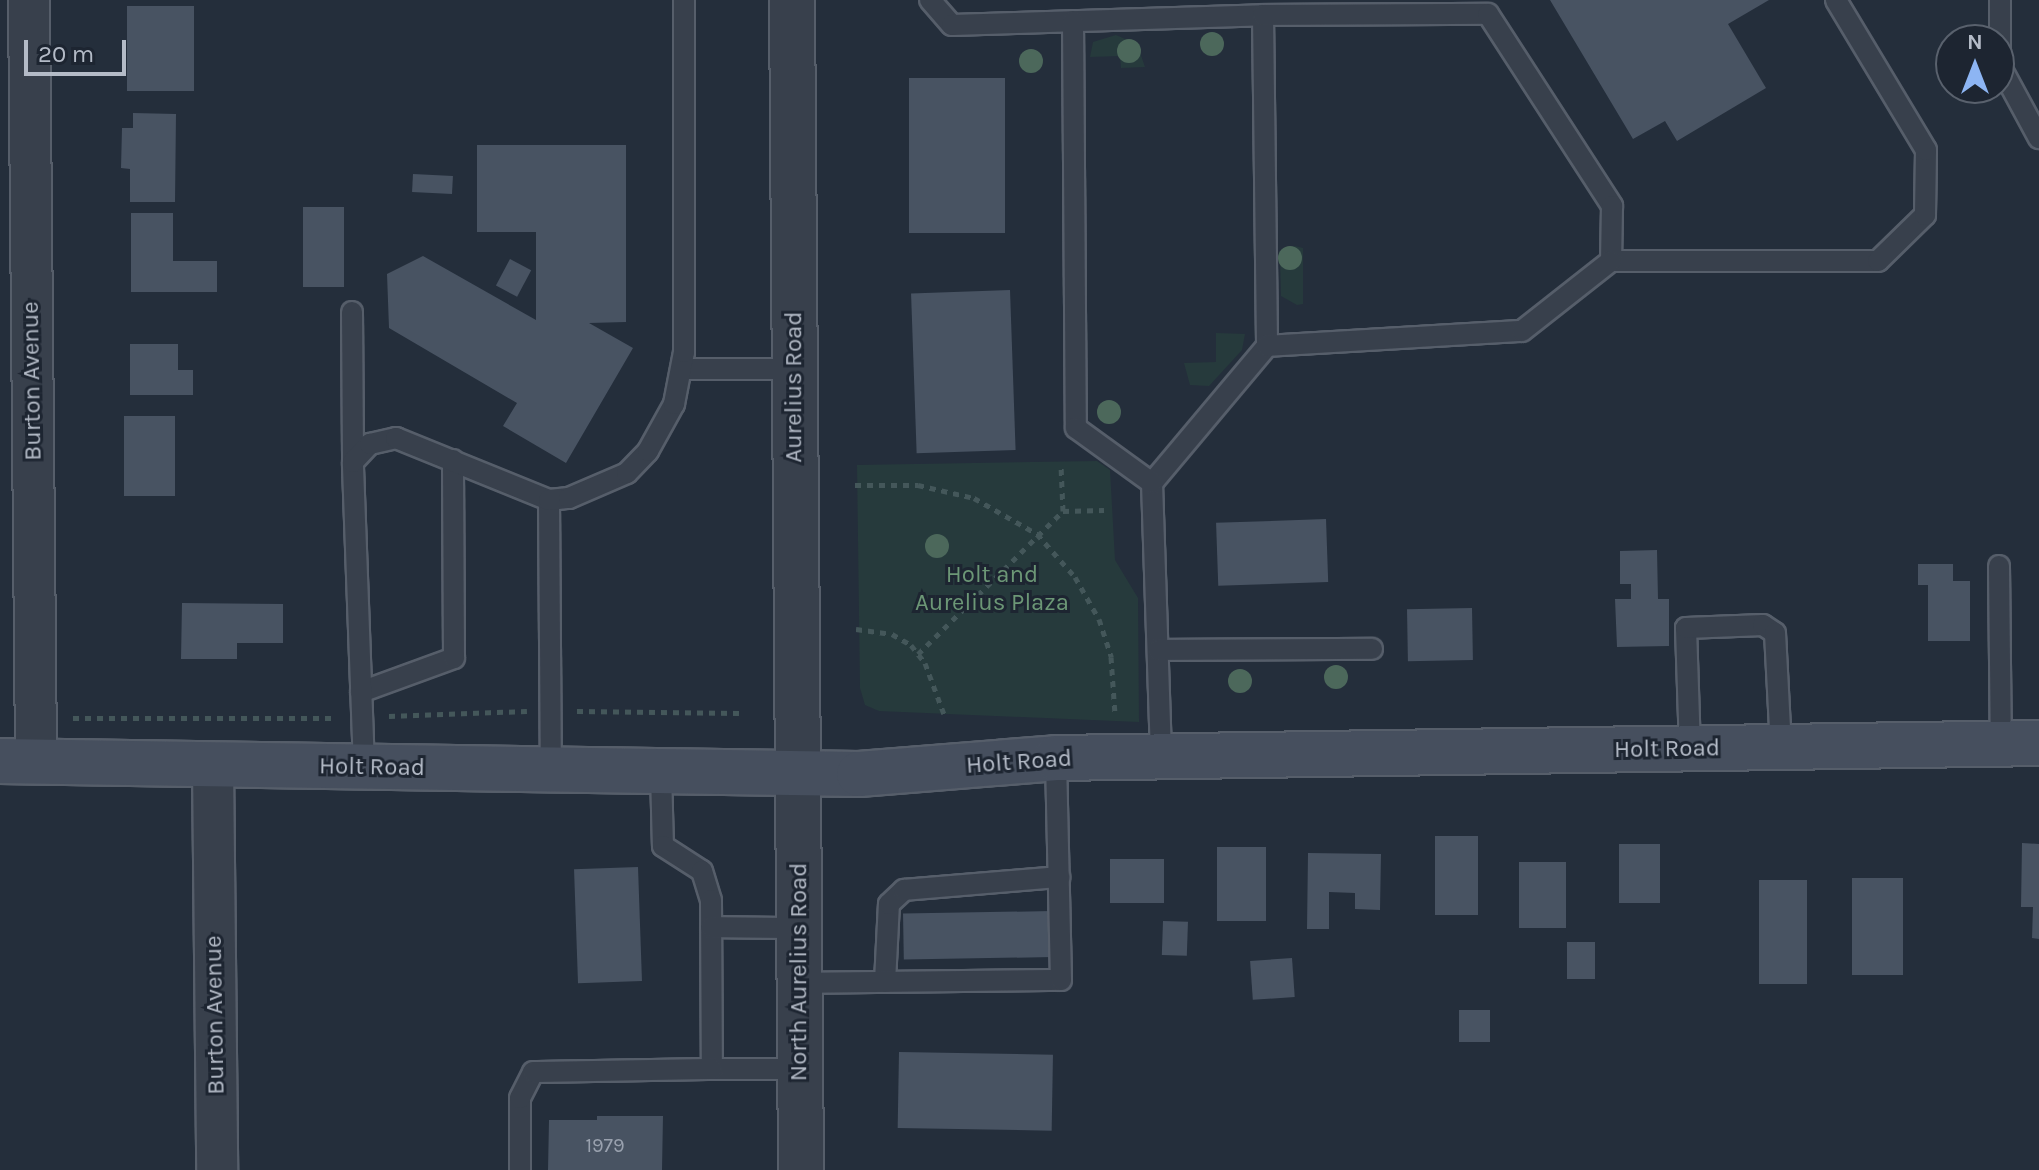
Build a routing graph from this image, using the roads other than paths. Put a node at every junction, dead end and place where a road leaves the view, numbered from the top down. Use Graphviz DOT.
graph roads {
  1 [pos="29,0"];
  2 [pos="684,0"];
  3 [pos="792,0"];
  4 [pos="930,0"];
  5 [pos="1836,0"];
  6 [pos="2000,0"];
  7 [pos="1263,15"];
  8 [pos="1073,21"];
  9 [pos="2039,138"];
  10 [pos="1611,261"];
  11 [pos="352,312"];
  12 [pos="1267,346"];
  13 [pos="682,369"];
  14 [pos="794,369"];
  15 [pos="453,460"];
  16 [pos="353,462"];
  17 [pos="1152,483"];
  18 [pos="549,500"];
  19 [pos="1999,566"];
  20 [pos="1372,649"];
  21 [pos="1158,650"];
  22 [pos="361,692"];
  23 [pos="2020,743"];
  24 [pos="1781,747"];
  25 [pos="1690,749"];
  26 [pos="1161,757"];
  27 [pos="1056,758"];
  28 [pos="18,761"];
  29 [pos="213,765"];
  30 [pos="364,767"];
  31 [pos="551,770"];
  32 [pos="661,772"];
  33 [pos="797,773"];
  34 [pos="1059,877"];
  35 [pos="711,927"];
  36 [pos="798,928"];
  37 [pos="885,982"];
  38 [pos="800,983"];
  39 [pos="712,1069"];
  40 [pos="800,1069"];
  41 [pos="217,1170"];
  42 [pos="520,1170"];
  43 [pos="801,1170"];
  1 -- 28 [label="street, Burton Avenue"];
  2 -- 13 [label="lane"];
  3 -- 14 [label="street, Aurelius Road"];
  4 -- 8 [label="lane"];
  5 -- 10 [label="lane"];
  6 -- 9 [label="lane"];
  7 -- 8 [label="lane"];
  7 -- 10 [label="lane"];
  7 -- 12 [label="lane"];
  8 -- 17 [label="lane"];
  10 -- 12 [label="lane"];
  11 -- 16 [label="lane"];
  12 -- 17 [label="lane"];
  13 -- 14 [label="lane"];
  13 -- 18 [label="lane"];
  14 -- 33 [label="street, Aurelius Road"];
  15 -- 16 [label="lane"];
  15 -- 18 [label="lane"];
  15 -- 22 [label="lane"];
  16 -- 22 [label="lane"];
  17 -- 21 [label="lane"];
  18 -- 31 [label="lane"];
  19 -- 23 [label="lane"];
  20 -- 21 [label="lane"];
  21 -- 26 [label="lane"];
  22 -- 30 [label="lane"];
  23 -- 24 [label="main road, Holt Road"];
  24 -- 25 [label="main road, Holt Road"];
  24 -- 25 [label="lane"];
  25 -- 26 [label="main road, Holt Road"];
  26 -- 27 [label="main road, Holt Road"];
  27 -- 33 [label="main road, Holt Road"];
  27 -- 34 [label="lane"];
  28 -- 29 [label="main road, Holt Road"];
  29 -- 30 [label="main road, Holt Road"];
  29 -- 41 [label="street, Burton Avenue"];
  30 -- 31 [label="main road, Holt Road"];
  31 -- 32 [label="main road, Holt Road"];
  32 -- 33 [label="main road, Holt Road"];
  32 -- 35 [label="lane"];
  33 -- 36 [label="street, North Aurelius Road"];
  34 -- 37 [label="lane"];
  34 -- 37 [label="lane"];
  35 -- 36 [label="lane"];
  35 -- 39 [label="lane"];
  36 -- 38 [label="street, North Aurelius Road"];
  37 -- 38 [label="lane"];
  38 -- 40 [label="street, North Aurelius Road"];
  39 -- 40 [label="lane"];
  39 -- 42 [label="lane"];
  40 -- 43 [label="street, North Aurelius Road"];
}
